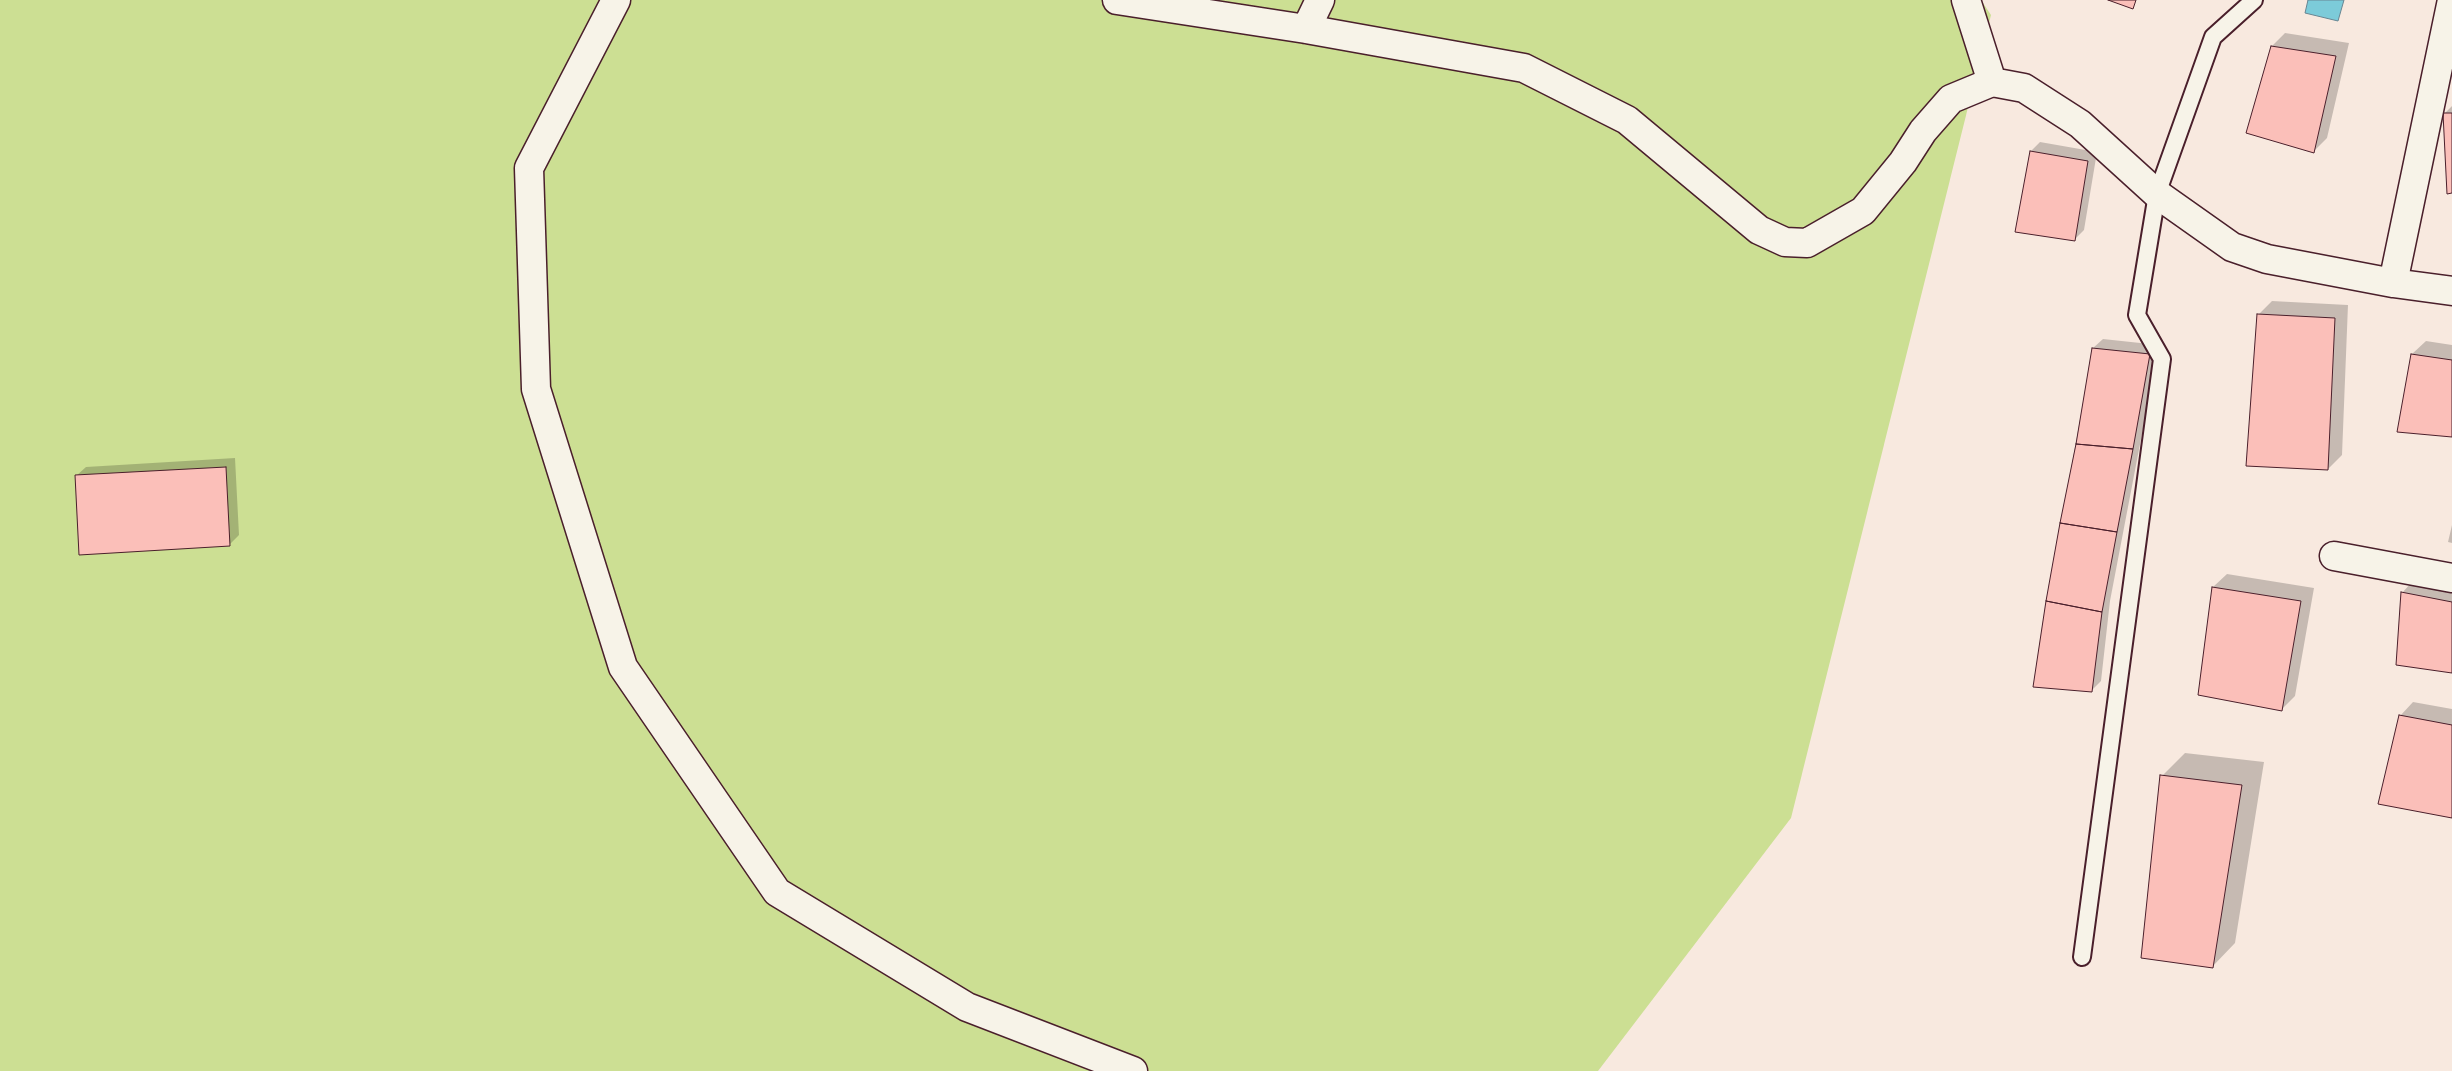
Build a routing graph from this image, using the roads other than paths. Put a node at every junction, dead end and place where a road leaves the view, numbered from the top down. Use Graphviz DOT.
graph roads {
  1 [pos="616,0"];
  2 [pos="1117,0"];
  3 [pos="1320,0"];
  4 [pos="1966,0"];
  5 [pos="2254,0"];
  6 [pos="2452,0"];
  7 [pos="1306,29"];
  8 [pos="1992,82"];
  9 [pos="2156,194"];
  10 [pos="2393,283"];
  11 [pos="2452,291"];
  12 [pos="2334,556"];
  13 [pos="2452,578"];
  14 [pos="2082,956"];
  15 [pos="1132,1071"];
  1 -- 15 [label="street"];
  2 -- 7 [label="street"];
  3 -- 7 [label="street"];
  4 -- 8 [label="street"];
  5 -- 9 [label="lane"];
  6 -- 10 [label="street"];
  7 -- 8 [label="street"];
  8 -- 9 [label="street"];
  9 -- 10 [label="street"];
  9 -- 14 [label="lane"];
  10 -- 11 [label="street"];
  12 -- 13 [label="street"];
}
